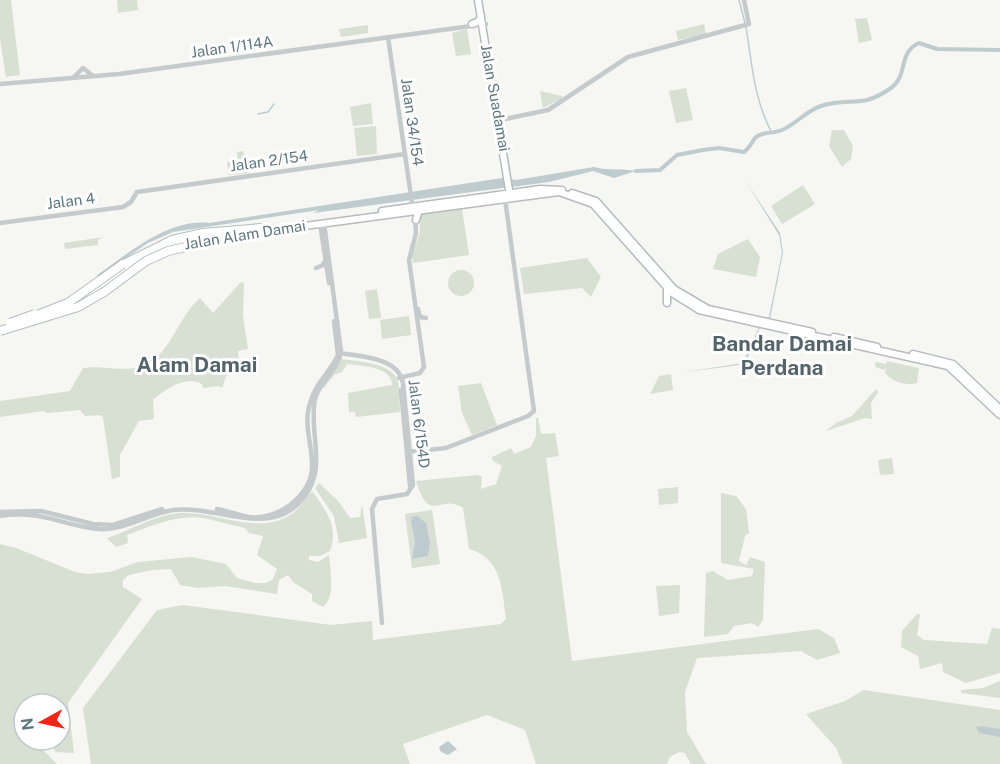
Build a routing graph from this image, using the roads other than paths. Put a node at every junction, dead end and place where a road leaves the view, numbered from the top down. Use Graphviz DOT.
graph roads {
  1 [pos="480,0"];
  2 [pos="744,0"];
  3 [pos="479,24"];
  4 [pos="388,37"];
  5 [pos="93,76"];
  6 [pos="73,78"];
  7 [pos="0,84"];
  8 [pos="501,119"];
  9 [pos="405,154"];
  10 [pos="136,192"];
  11 [pos="508,195"];
  12 [pos="413,211"];
  13 [pos="0,223"];
  14 [pos="322,223"];
  15 [pos="263,229"];
  16 [pos="175,247"];
  17 [pos="325,255"];
  18 [pos="118,278"];
  19 [pos="328,279"];
  20 [pos="518,296"];
  21 [pos="416,306"];
  22 [pos="520,308"];
  23 [pos="38,316"];
  24 [pos="20,321"];
  25 [pos="0,329"];
  26 [pos="420,331"];
  27 [pos="878,349"];
  28 [pos="341,354"];
  29 [pos="960,373"];
  30 [pos="402,378"];
  31 [pos="1000,409"];
  32 [pos="1000,415"];
  33 [pos="411,452"];
  34 [pos="0,514"];
  35 [pos="267,517"];
  36 [pos="380,623"];
  1 -- 3 [label="main road, Jalan Suadamai"];
  2 -- 8 [label="street"];
  3 -- 4 [label="street, Jalan 1/114A"];
  3 -- 8 [label="main road, Jalan Suadamai"];
  4 -- 5 [label="street, Jalan 1/114A"];
  4 -- 9 [label="street, Jalan 34/154"];
  5 -- 6 [label="street, Jalan 1/114A"];
  5 -- 6 [label="street"];
  6 -- 7 [label="street, Jalan 1/114A"];
  8 -- 11 [label="main road, Jalan Suadamai"];
  9 -- 10 [label="street, Jalan 2/154"];
  9 -- 12 [label="street, Jalan 34/154"];
  10 -- 13 [label="street, Jalan 4"];
  11 -- 12 [label="main road, Jalan Alam Damai"];
  11 -- 20 [label="street"];
  11 -- 27 [label="main road"];
  11 -- 27 [label="main road"];
  12 -- 14 [label="main road, Jalan Alam Damai"];
  12 -- 21 [label="street, Jalan 34/154"];
  14 -- 15 [label="main road, Jalan Alam Damai"];
  14 -- 17 [label="street"];
  14 -- 28 [label="street"];
  15 -- 16 [label="main road, Jalan Alam Damai"];
  15 -- 23 [label="main road, Jalan Alam Damai"];
  15 -- 25 [label="highway, bridge"];
  15 -- 25 [label="highway, bridge"];
  16 -- 18 [label="main road"];
  16 -- 18 [label="main road, Jalan Alam Damai"];
  17 -- 19 [label="street"];
  17 -- 19 [label="street"];
  18 -- 25 [label="main road, Jalan Alam Damai"];
  19 -- 28 [label="street"];
  20 -- 22 [label="street"];
  20 -- 22 [label="street"];
  21 -- 26 [label="street, Jalan 34/154"];
  21 -- 26 [label="street"];
  22 -- 33 [label="street"];
  23 -- 24 [label="main road, Jalan Alam Damai"];
  23 -- 24 [label="main road"];
  24 -- 25 [label="main road, Jalan Alam Damai"];
  26 -- 30 [label="street, Jalan 34/154"];
  27 -- 29 [label="main road"];
  28 -- 30 [label="street, Jalan 6/154D"];
  28 -- 35 [label="street"];
  28 -- 35 [label="street"];
  29 -- 31 [label="main road"];
  29 -- 32 [label="main road"];
  30 -- 33 [label="street, Jalan 6/154D"];
  33 -- 36 [label="street, Jalan 6/154D"];
  34 -- 35 [label="street"];
}
